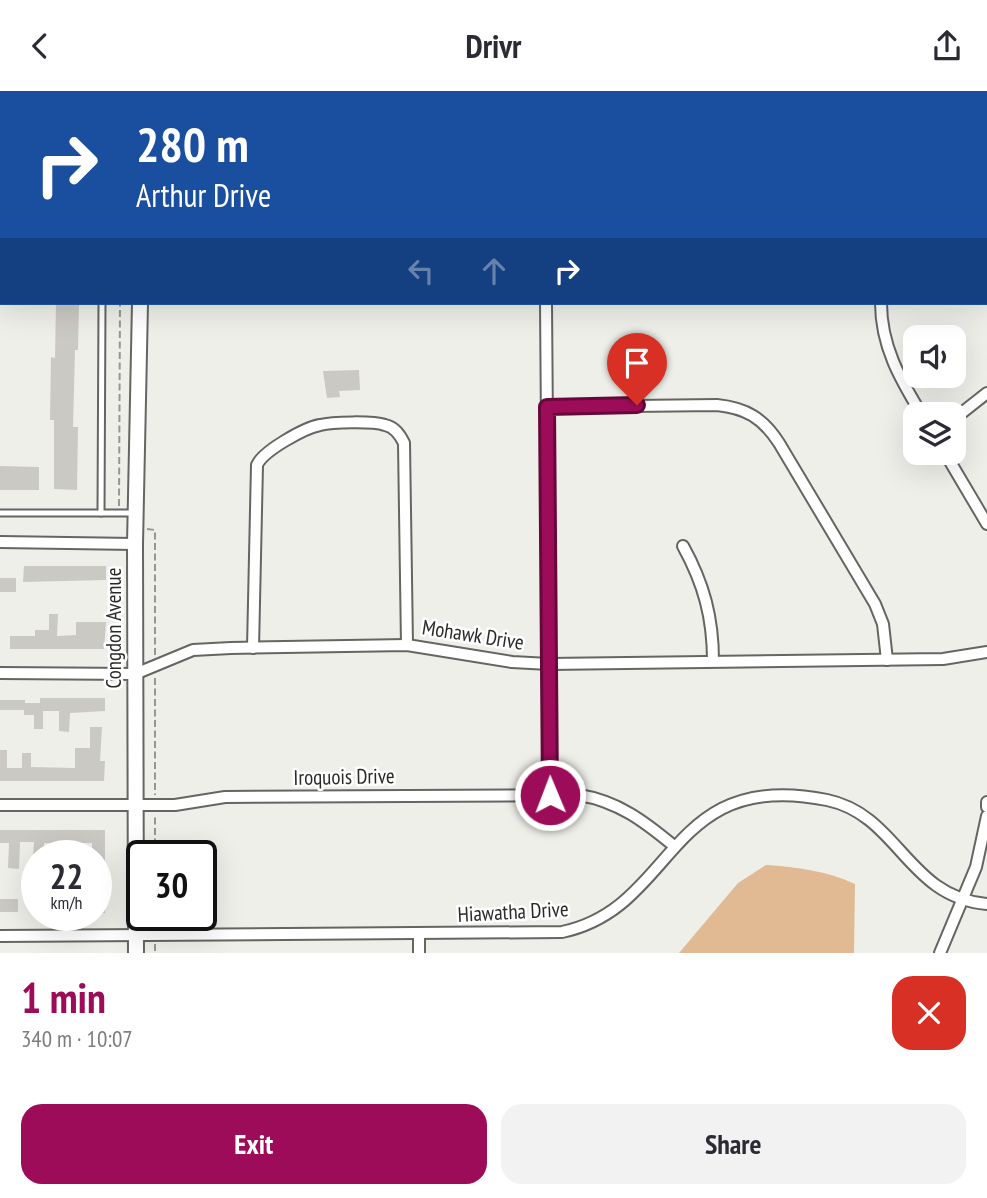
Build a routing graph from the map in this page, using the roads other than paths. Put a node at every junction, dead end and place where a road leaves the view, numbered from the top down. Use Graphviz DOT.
graph roads {
  1 [pos="102,305"];
  2 [pos="140,305"];
  3 [pos="547,305"];
  4 [pos="881,305"];
  5 [pos="987,393"];
  6 [pos="915,402"];
  7 [pos="547,407"];
  8 [pos="966,410"];
  9 [pos="952,465"];
  10 [pos="0,513"];
  11 [pos="101,513"];
  12 [pos="136,513"];
  13 [pos="987,524"];
  14 [pos="0,542"];
  15 [pos="135,544"];
  16 [pos="683,546"];
  17 [pos="407,645"];
  18 [pos="253,647"];
  19 [pos="987,652"];
  20 [pos="887,660"];
  21 [pos="713,661"];
  22 [pos="549,664"];
  23 [pos="0,673"];
  24 [pos="135,674"];
  25 [pos="550,795"];
  26 [pos="987,801"];
  27 [pos="0,805"];
  28 [pos="136,805"];
  29 [pos="987,807"];
  30 [pos="987,816"];
  31 [pos="674,846"];
  32 [pos="962,899"];
  33 [pos="987,904"];
  34 [pos="419,935"];
  35 [pos="0,936"];
  36 [pos="136,936"];
  37 [pos="136,953"];
  38 [pos="419,953"];
  39 [pos="940,953"];
  1 -- 11 [label="lane"];
  2 -- 12 [label="street, Congdon Avenue"];
  3 -- 7 [label="street"];
  4 -- 6 [label="street"];
  5 -- 8 [label="street"];
  7 -- 20 [label="street"];
  7 -- 22 [label="street"];
  9 -- 13 [label="street"];
  10 -- 11 [label="lane"];
  11 -- 12 [label="lane"];
  12 -- 15 [label="street, Congdon Avenue"];
  14 -- 15 [label="street"];
  15 -- 24 [label="street, Congdon Avenue"];
  16 -- 21 [label="street"];
  17 -- 18 [label="street, Mohawk Drive"];
  17 -- 18 [label="street"];
  17 -- 22 [label="street, Mohawk Drive"];
  18 -- 24 [label="street, Mohawk Drive"];
  19 -- 20 [label="street, Mohawk Drive"];
  20 -- 21 [label="street, Mohawk Drive"];
  21 -- 22 [label="street, Mohawk Drive"];
  22 -- 25 [label="street"];
  23 -- 24 [label="street, Mohawk Drive"];
  24 -- 28 [label="street, Congdon Avenue"];
  25 -- 28 [label="street, Iroquois Drive"];
  25 -- 31 [label="street, Iroquois Drive"];
  26 -- 29 [label="street"];
  27 -- 28 [label="street, Iroquois Drive"];
  28 -- 36 [label="street, Congdon Avenue"];
  30 -- 32 [label="street"];
  31 -- 32 [label="street, Hiawatha Drive"];
  31 -- 34 [label="street, Hiawatha Drive"];
  32 -- 33 [label="street, Hiawatha Drive"];
  32 -- 39 [label="street"];
  34 -- 36 [label="street, Hiawatha Drive"];
  34 -- 38 [label="street"];
  35 -- 36 [label="street, Hiawatha Drive"];
  36 -- 37 [label="street, Congdon Avenue"];
}
